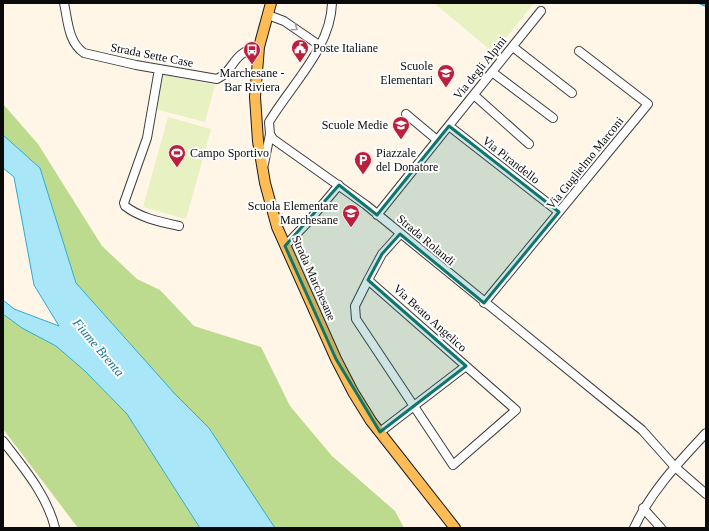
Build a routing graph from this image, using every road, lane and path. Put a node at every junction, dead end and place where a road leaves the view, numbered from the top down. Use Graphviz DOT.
graph roads {
  1 [pos="64,3"];
  2 [pos="271,3"];
  3 [pos="332,3"];
  4 [pos="541,11"];
  5 [pos="268,15"];
  6 [pos="319,45"];
  7 [pos="513,46"];
  8 [pos="259,47"];
  9 [pos="579,51"];
  10 [pos="159,70"];
  11 [pos="492,72"];
  12 [pos="572,93"];
  13 [pos="474,95"];
  14 [pos="406,114"];
  15 [pos="553,118"];
  16 [pos="449,126"];
  17 [pos="270,134"];
  18 [pos="437,140"];
  19 [pos="529,144"];
  20 [pos="263,170"];
  21 [pos="339,185"];
  22 [pos="559,212"];
  23 [pos="377,215"];
  24 [pos="179,226"];
  25 [pos="400,234"];
  26 [pos="285,246"];
  27 [pos="368,280"];
  28 [pos="484,303"];
  29 [pos="466,366"];
  30 [pos="414,407"];
  31 [pos="380,432"];
  32 [pos="706,433"];
  33 [pos="3,440"];
  34 [pos="675,467"];
  35 [pos="706,494"];
  36 [pos="644,508"];
  37 [pos="55,528"];
  38 [pos="455,528"];
  39 [pos="634,528"];
  40 [pos="661,528"];
  1 -- 10 [label="street, Strada Sette Case"];
  2 -- 5 [label="main road, Strada Marchesane"];
  3 -- 6 [label="street"];
  4 -- 7 [label="street, Via degli Alpini"];
  5 -- 6 [label="street, one-way"];
  5 -- 8 [label="main road, Strada Marchesane"];
  6 -- 17 [label="street"];
  7 -- 11 [label="street, Via degli Alpini"];
  7 -- 12 [label="street"];
  8 -- 10 [label="street, Strada Sette Case"];
  8 -- 20 [label="main road, Strada Marchesane"];
  9 -- 22 [label="street, Via Guglielmo Marconi"];
  10 -- 24 [label="street"];
  11 -- 13 [label="street, Via degli Alpini"];
  11 -- 15 [label="street"];
  13 -- 16 [label="street, Via degli Alpini"];
  13 -- 19 [label="street"];
  14 -- 18 [label="street"];
  16 -- 18 [label="street, Via degli Alpini"];
  16 -- 22 [label="street, Via Pirandello"];
  17 -- 20 [label="street"];
  17 -- 21 [label="street, Strada Rolandi"];
  18 -- 23 [label="street, Via degli Alpini"];
  20 -- 26 [label="main road, Strada Marchesane"];
  21 -- 23 [label="street, Strada Rolandi"];
  21 -- 26 [label="street"];
  22 -- 28 [label="street, Via Guglielmo Marconi"];
  23 -- 25 [label="street, Strada Rolandi"];
  25 -- 27 [label="street"];
  25 -- 28 [label="street, Strada Rolandi"];
  26 -- 31 [label="main road, Strada Marchesane"];
  27 -- 29 [label="street, Via Beato Angelico"];
  27 -- 30 [label="street"];
  28 -- 34 [label="street, Strada Rolandi"];
  29 -- 30 [label="street, Via Beato Angelico"];
  29 -- 30 [label="street"];
  30 -- 31 [label="street, Via Beato Angelico"];
  31 -- 38 [label="main road, Strada Marchesane"];
  32 -- 34 [label="street"];
  33 -- 37 [label="street"];
  34 -- 35 [label="street, Strada Rolandi"];
  34 -- 36 [label="street"];
  36 -- 39 [label="street"];
  36 -- 40 [label="street"];
}
